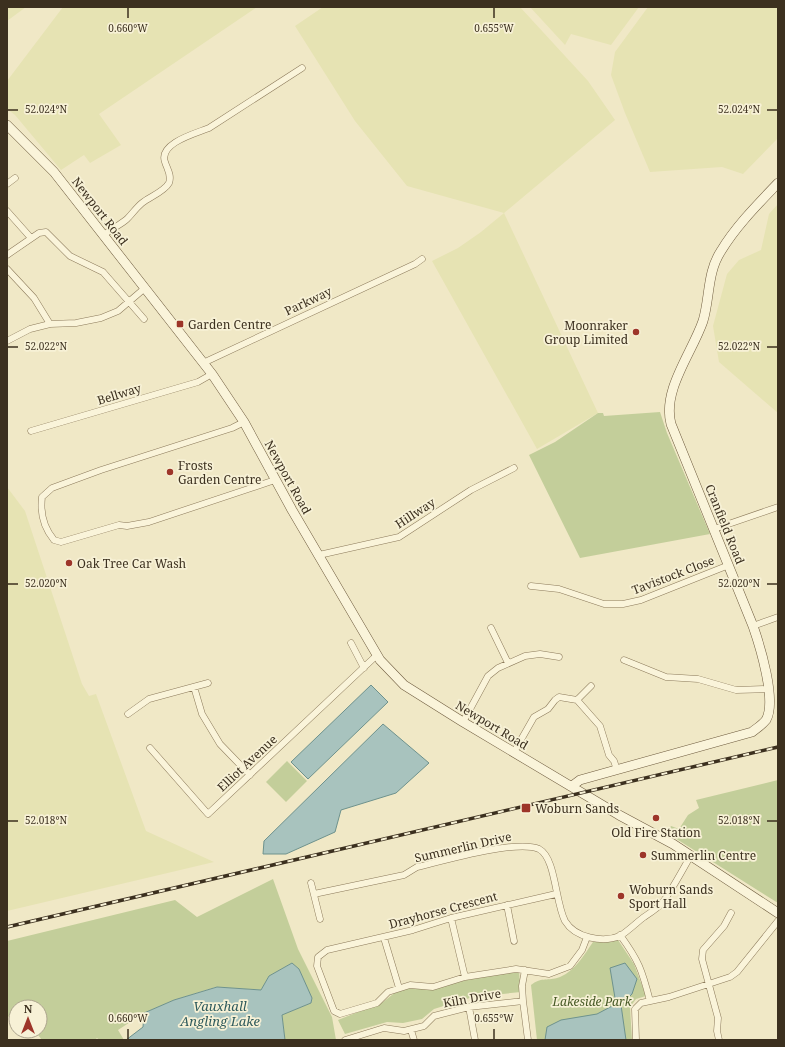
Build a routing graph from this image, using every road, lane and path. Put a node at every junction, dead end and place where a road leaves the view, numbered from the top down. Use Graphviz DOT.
graph roads {
  1 [pos="302,68"];
  2 [pos="7,125"];
  3 [pos="15,178"];
  4 [pos="778,183"];
  5 [pos="7,184"];
  6 [pos="7,211"];
  7 [pos="104,235"];
  8 [pos="31,238"];
  9 [pos="7,255"];
  10 [pos="422,258"];
  11 [pos="7,269"];
  12 [pos="146,288"];
  13 [pos="130,301"];
  14 [pos="144,319"];
  15 [pos="50,324"];
  16 [pos="8,339"];
  17 [pos="203,363"];
  18 [pos="212,374"];
  19 [pos="244,422"];
  20 [pos="31,431"];
  21 [pos="514,468"];
  22 [pos="275,480"];
  23 [pos="778,507"];
  24 [pos="714,530"];
  25 [pos="319,555"];
  26 [pos="729,565"];
  27 [pos="531,586"];
  28 [pos="778,617"];
  29 [pos="753,626"];
  30 [pos="492,628"];
  31 [pos="351,642"];
  32 [pos="377,655"];
  33 [pos="559,657"];
  34 [pos="624,660"];
  35 [pos="508,663"];
  36 [pos="364,668"];
  37 [pos="208,683"];
  38 [pos="591,686"];
  39 [pos="194,687"];
  40 [pos="768,690"];
  41 [pos="577,700"];
  42 [pos="128,714"];
  43 [pos="463,722"];
  44 [pos="150,748"];
  45 [pos="514,752"];
  46 [pos="617,770"];
  47 [pos="250,775"];
  48 [pos="572,786"];
  49 [pos="691,855"];
  50 [pos="311,883"];
  51 [pos="314,894"];
  52 [pos="556,894"];
  53 [pos="507,904"];
  54 [pos="731,913"];
  55 [pos="778,913"];
  56 [pos="451,918"];
  57 [pos="320,919"];
  58 [pos="778,921"];
  59 [pos="620,935"];
  60 [pos="587,937"];
  61 [pos="384,938"];
  62 [pos="514,941"];
  63 [pos="525,970"];
  64 [pos="465,977"];
  65 [pos="708,985"];
  66 [pos="399,988"];
  67 [pos="523,1001"];
  68 [pos="650,1001"];
  69 [pos="469,1007"];
  70 [pos="411,1030"];
  71 [pos="345,1040"];
  72 [pos="414,1040"];
  73 [pos="476,1040"];
  74 [pos="528,1040"];
  75 [pos="636,1040"];
  76 [pos="719,1040"];
  1 -- 7 [label="street"];
  2 -- 7 [label="street, Newport Road"];
  3 -- 5 [label="street"];
  4 -- 24 [label="street, Cranfield Road"];
  6 -- 8 [label="street"];
  7 -- 12 [label="street, Newport Road"];
  8 -- 9 [label="street"];
  8 -- 13 [label="street"];
  10 -- 17 [label="street, Parkway"];
  11 -- 15 [label="street"];
  12 -- 13 [label="street"];
  12 -- 17 [label="street, Newport Road"];
  13 -- 14 [label="street"];
  13 -- 15 [label="street"];
  15 -- 16 [label="street"];
  17 -- 18 [label="street, Newport Road"];
  18 -- 19 [label="street, Newport Road"];
  18 -- 20 [label="street, Bellway"];
  19 -- 22 [label="street, Newport Road"];
  19 -- 22 [label="street"];
  21 -- 25 [label="street, Hillway"];
  22 -- 25 [label="street, Newport Road"];
  23 -- 24 [label="street"];
  24 -- 26 [label="street, Cranfield Road"];
  25 -- 32 [label="street, Newport Road"];
  26 -- 27 [label="street, Tavistock Close"];
  26 -- 29 [label="street, Cranfield Road"];
  28 -- 29 [label="street"];
  29 -- 40 [label="street, Cranfield Road"];
  30 -- 35 [label="street"];
  31 -- 36 [label="street"];
  32 -- 36 [label="street, Elliot Avenue"];
  32 -- 43 [label="street, Newport Road"];
  33 -- 35 [label="street"];
  34 -- 40 [label="street"];
  35 -- 43 [label="street"];
  36 -- 47 [label="street, Elliot Avenue"];
  37 -- 39 [label="street"];
  38 -- 41 [label="street"];
  39 -- 42 [label="street"];
  39 -- 47 [label="street"];
  40 -- 46 [label="street, Cranfield Road"];
  41 -- 45 [label="street"];
  41 -- 46 [label="street"];
  43 -- 45 [label="street, Newport Road"];
  44 -- 47 [label="street, Elliot Avenue"];
  45 -- 48 [label="street, Newport Road"];
  46 -- 48 [label="street, Cranfield Road"];
  48 -- 49 [label="street, Newport Road"];
  49 -- 55 [label="street, Newport Road"];
  49 -- 59 [label="street, Summerlin Drive"];
  50 -- 51 [label="street"];
  51 -- 52 [label="street, Summerlin Drive"];
  51 -- 57 [label="street"];
  52 -- 53 [label="street, Drayhorse Crescent"];
  52 -- 60 [label="street, Summerlin Drive"];
  53 -- 56 [label="street, Drayhorse Crescent"];
  53 -- 62 [label="street, Drayhorse Crescent"];
  54 -- 65 [label="street"];
  56 -- 61 [label="street, Drayhorse Crescent"];
  56 -- 64 [label="street"];
  58 -- 65 [label="street"];
  59 -- 60 [label="street, Summerlin Drive"];
  59 -- 68 [label="street"];
  60 -- 63 [label="street, Drayhorse Crescent"];
  61 -- 66 [label="street, Drayhorse Crescent"];
  61 -- 66 [label="street, Drayhorse Crescent"];
  63 -- 64 [label="street, Drayhorse Crescent"];
  63 -- 67 [label="street"];
  64 -- 66 [label="street, Drayhorse Crescent"];
  65 -- 68 [label="street"];
  65 -- 76 [label="street"];
  67 -- 69 [label="street, Kiln Drive"];
  67 -- 74 [label="street"];
  68 -- 75 [label="street"];
  69 -- 70 [label="street, Kiln Drive"];
  69 -- 73 [label="street"];
  70 -- 71 [label="street, Kiln Drive"];
  70 -- 72 [label="street"];
}
